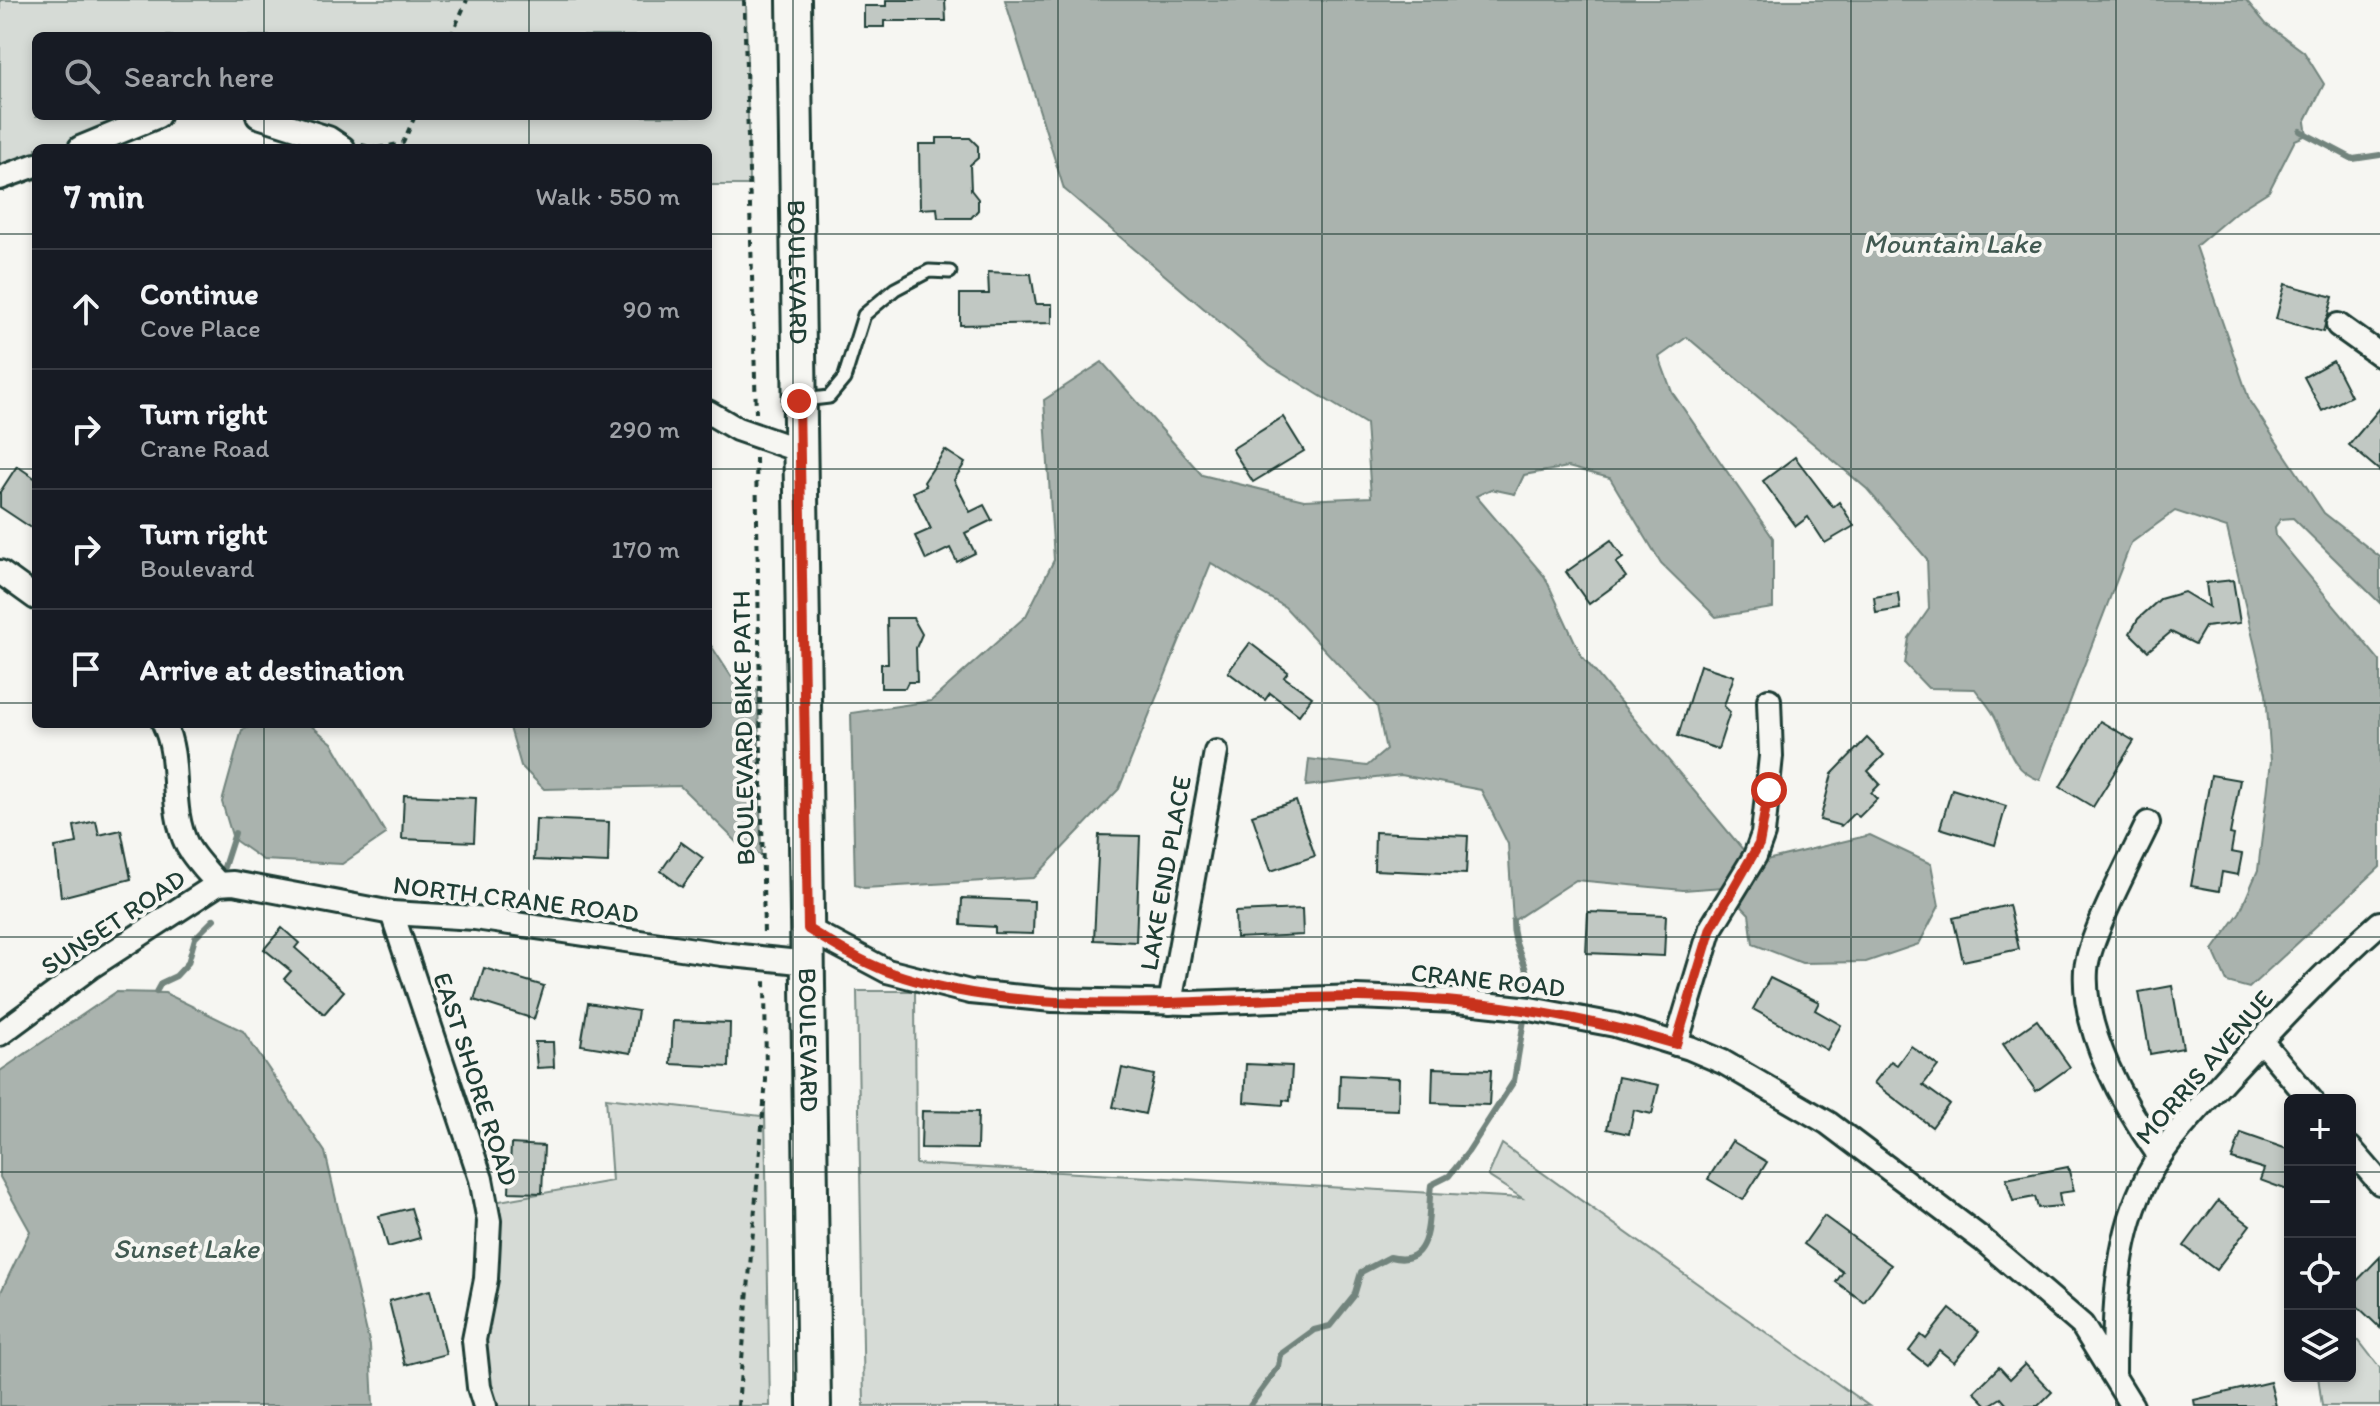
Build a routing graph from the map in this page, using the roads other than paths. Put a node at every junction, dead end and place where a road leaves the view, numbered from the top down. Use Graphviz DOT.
graph roads {
  1 [pos="794,0"];
  2 [pos="148,120"];
  3 [pos="271,120"];
  4 [pos="90,144"];
  5 [pos="337,144"];
  6 [pos="32,166"];
  7 [pos="0,178"];
  8 [pos="950,272"];
  9 [pos="2338,325"];
  10 [pos="2380,355"];
  11 [pos="799,401"];
  12 [pos="712,414"];
  13 [pos="801,451"];
  14 [pos="0,572"];
  15 [pos="32,595"];
  16 [pos="1769,700"];
  17 [pos="166,728"];
  18 [pos="1216,752"];
  19 [pos="2148,823"];
  20 [pos="218,884"];
  21 [pos="392,913"];
  22 [pos="2380,923"];
  23 [pos="808,929"];
  24 [pos="809,963"];
  25 [pos="1170,1003"];
  26 [pos="0,1034"];
  27 [pos="2261,1041"];
  28 [pos="1676,1044"];
  29 [pos="2306,1094"];
  30 [pos="2159,1155"];
  31 [pos="2356,1155"];
  32 [pos="2380,1183"];
  33 [pos="2114,1373"];
  34 [pos="485,1406"];
  35 [pos="814,1406"];
  36 [pos="2132,1406"];
  1 -- 11 [label="main road, BOULEVARD"];
  2 -- 4 [label="street"];
  3 -- 5 [label="street"];
  6 -- 7 [label="street"];
  8 -- 11 [label="lane"];
  9 -- 10 [label="street"];
  11 -- 13 [label="main road, BOULEVARD"];
  12 -- 13 [label="street"];
  13 -- 23 [label="main road, BOULEVARD"];
  14 -- 15 [label="street"];
  16 -- 28 [label="street"];
  17 -- 20 [label="street"];
  18 -- 25 [label="street, LAKE END PLACE"];
  19 -- 30 [label="street"];
  20 -- 21 [label="street, NORTH CRANE ROAD"];
  20 -- 26 [label="street, SUNSET ROAD"];
  21 -- 24 [label="street, NORTH CRANE ROAD"];
  21 -- 34 [label="street, EAST SHORE ROAD"];
  22 -- 27 [label="street, MORRIS AVENUE"];
  23 -- 24 [label="main road, BOULEVARD"];
  23 -- 25 [label="street, CRANE ROAD"];
  24 -- 35 [label="main road, BOULEVARD"];
  25 -- 28 [label="street, CRANE ROAD"];
  27 -- 29 [label="street"];
  27 -- 30 [label="street, MORRIS AVENUE"];
  28 -- 33 [label="street, CRANE ROAD"];
  30 -- 33 [label="street, MORRIS AVENUE"];
  31 -- 32 [label="street"];
  33 -- 36 [label="street, CRANE ROAD"];
}
